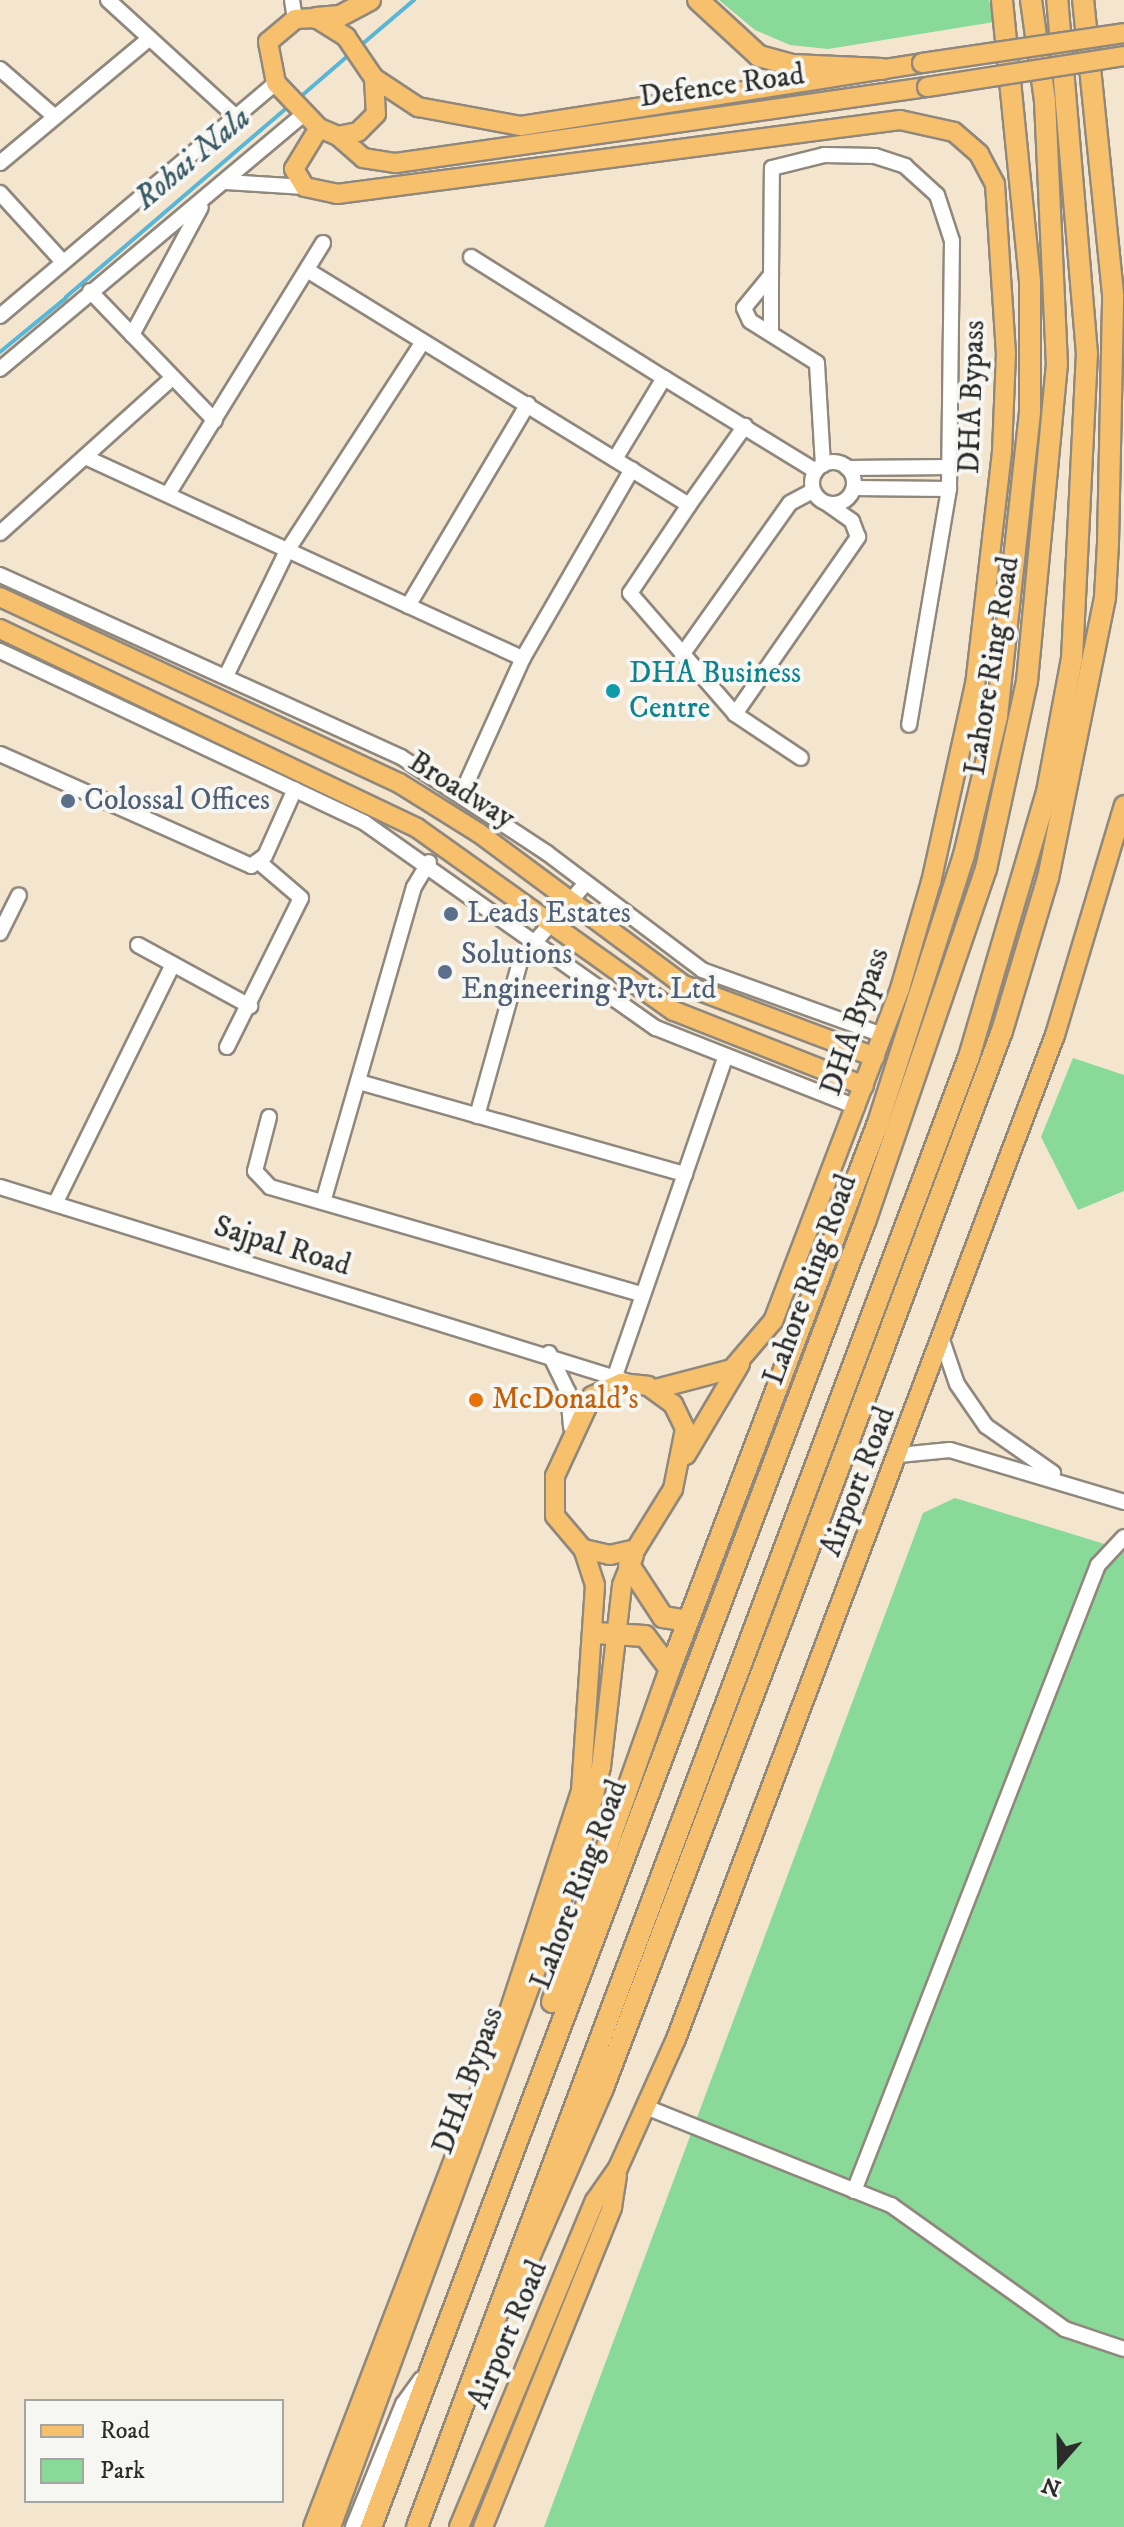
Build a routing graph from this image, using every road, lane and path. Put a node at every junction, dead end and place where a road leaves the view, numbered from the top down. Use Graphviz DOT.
graph roads {
  1 [pos="108,0"];
  2 [pos="370,0"];
  3 [pos="698,0"];
  4 [pos="1002,0"];
  5 [pos="1031,0"];
  6 [pos="1057,0"];
  7 [pos="1083,0"];
  8 [pos="293,9"];
  9 [pos="316,18"];
  10 [pos="1124,33"];
  11 [pos="150,38"];
  12 [pos="1124,56"];
  13 [pos="0,69"];
  14 [pos="882,69"];
  15 [pos="374,78"];
  16 [pos="276,83"];
  17 [pos="53,115"];
  18 [pos="303,115"];
  19 [pos="236,117"];
  20 [pos="319,128"];
  21 [pos="338,136"];
  22 [pos="0,163"];
  23 [pos="226,182"];
  24 [pos="305,187"];
  25 [pos="0,193"];
  26 [pos="205,200"];
  27 [pos="323,243"];
  28 [pos="471,257"];
  29 [pos="63,262"];
  30 [pos="307,270"];
  31 [pos="771,275"];
  32 [pos="90,291"];
  33 [pos="0,316"];
  34 [pos="771,333"];
  35 [pos="132,335"];
  36 [pos="422,343"];
  37 [pos="0,369"];
  38 [pos="172,378"];
  39 [pos="664,378"];
  40 [pos="528,404"];
  41 [pos="215,421"];
  42 [pos="745,426"];
  43 [pos="1124,454"];
  44 [pos="85,457"];
  45 [pos="615,459"];
  46 [pos="951,467"];
  47 [pos="819,468"];
  48 [pos="847,468"];
  49 [pos="632,469"];
  50 [pos="854,488"];
  51 [pos="949,489"];
  52 [pos="813,491"];
  53 [pos="168,494"];
  54 [pos="828,504"];
  55 [pos="689,505"];
  56 [pos="0,533"];
  57 [pos="1108,543"];
  58 [pos="287,551"];
  59 [pos="0,575"];
  60 [pos="0,597"];
  61 [pos="408,606"];
  62 [pos="0,629"];
  63 [pos="0,651"];
  64 [pos="682,655"];
  65 [pos="523,658"];
  66 [pos="227,674"];
  67 [pos="735,714"];
  68 [pos="909,725"];
  69 [pos="0,754"];
  70 [pos="801,758"];
  71 [pos="295,789"];
  72 [pos="462,793"];
  73 [pos="1124,805"];
  74 [pos="429,862"];
  75 [pos="260,863"];
  76 [pos="585,884"];
  77 [pos="19,895"];
  78 [pos="569,902"];
  79 [pos="549,923"];
  80 [pos="0,933"];
  81 [pos="534,940"];
  82 [pos="138,945"];
  83 [pos="173,964"];
  84 [pos="250,1006"];
  85 [pos="883,1035"];
  86 [pos="227,1047"];
  87 [pos="875,1057"];
  88 [pos="725,1058"];
  89 [pos="359,1082"];
  90 [pos="864,1086"];
  91 [pos="857,1107"];
  92 [pos="477,1116"];
  93 [pos="269,1117"];
  94 [pos="685,1174"];
  95 [pos="0,1187"];
  96 [pos="323,1202"];
  97 [pos="55,1204"];
  98 [pos="641,1294"];
  99 [pos="942,1340"];
  100 [pos="549,1353"];
  101 [pos="741,1361"];
  102 [pos="624,1378"];
  103 [pos="656,1389"];
  104 [pos="571,1427"];
  105 [pos="899,1455"];
  106 [pos="684,1458"];
  107 [pos="1064,1480"];
  108 [pos="1124,1502"];
  109 [pos="1124,1537"];
  110 [pos="583,1549"];
  111 [pos="633,1557"];
  112 [pos="688,1621"];
  113 [pos="605,1634"];
  114 [pos="670,1669"];
  115 [pos="541,2069"];
  116 [pos="646,2107"];
  117 [pos="618,2168"];
  118 [pos="854,2191"];
  119 [pos="483,2347"];
  120 [pos="1124,2349"];
  121 [pos="426,2373"];
  122 [pos="313,2527"];
  123 [pos="331,2527"];
  124 [pos="353,2527"];
  125 [pos="371,2527"];
  126 [pos="417,2527"];
  127 [pos="459,2527"];
  128 [pos="483,2527"];
  1 -- 11 [label="street"];
  2 -- 9 [label="highway"];
  3 -- 14 [label="highway"];
  4 -- 112 [label="highway"];
  5 -- 115 [label="highway, Lahore Ring Road"];
  6 -- 119 [label="highway"];
  7 -- 57 [label="highway"];
  8 -- 9 [label="main road"];
  8 -- 16 [label="main road"];
  9 -- 15 [label="main road"];
  10 -- 14 [label="main road, Defence Road, bridge"];
  11 -- 17 [label="street"];
  11 -- 19 [label="street"];
  12 -- 21 [label="main road, Defence Road, bridge"];
  13 -- 17 [label="street"];
  14 -- 15 [label="main road, Defence Road"];
  15 -- 21 [label="main road"];
  16 -- 18 [label="main road"];
  16 -- 19 [label="street"];
  17 -- 22 [label="street"];
  18 -- 20 [label="main road"];
  18 -- 23 [label="street"];
  19 -- 29 [label="street"];
  20 -- 21 [label="main road"];
  20 -- 24 [label="main road"];
  23 -- 24 [label="street"];
  23 -- 26 [label="street"];
  24 -- 85 [label="main road, DHA Bypass"];
  25 -- 29 [label="street"];
  26 -- 32 [label="street"];
  26 -- 35 [label="street"];
  27 -- 30 [label="street"];
  28 -- 39 [label="street"];
  29 -- 33 [label="street"];
  30 -- 36 [label="street"];
  30 -- 41 [label="street"];
  31 -- 34 [label="street"];
  31 -- 34 [label="street"];
  31 -- 46 [label="street"];
  32 -- 35 [label="street"];
  32 -- 37 [label="street"];
  34 -- 47 [label="street"];
  35 -- 38 [label="street"];
  36 -- 40 [label="street"];
  36 -- 58 [label="street"];
  38 -- 41 [label="street"];
  38 -- 44 [label="street"];
  39 -- 42 [label="street"];
  39 -- 45 [label="street"];
  40 -- 45 [label="street"];
  40 -- 61 [label="street"];
  41 -- 53 [label="street"];
  42 -- 47 [label="street"];
  42 -- 55 [label="street"];
  43 -- 57 [label="highway"];
  44 -- 53 [label="street"];
  44 -- 56 [label="street"];
  45 -- 49 [label="street"];
  46 -- 48 [label="street"];
  46 -- 51 [label="street"];
  47 -- 48 [label="street"];
  47 -- 52 [label="street"];
  48 -- 50 [label="street"];
  49 -- 55 [label="street"];
  49 -- 65 [label="street"];
  50 -- 51 [label="street"];
  50 -- 54 [label="street"];
  51 -- 68 [label="street"];
  52 -- 54 [label="street"];
  52 -- 64 [label="street"];
  53 -- 58 [label="street"];
  54 -- 67 [label="street"];
  55 -- 64 [label="street"];
  57 -- 119 [label="highway"];
  58 -- 61 [label="street"];
  58 -- 66 [label="street"];
  59 -- 66 [label="street"];
  60 -- 78 [label="main road, Broadway"];
  61 -- 65 [label="street"];
  62 -- 79 [label="main road, Broadway"];
  63 -- 71 [label="street"];
  64 -- 67 [label="street"];
  65 -- 72 [label="street"];
  66 -- 72 [label="street"];
  67 -- 70 [label="street"];
  69 -- 75 [label="street"];
  71 -- 74 [label="street"];
  71 -- 75 [label="street"];
  72 -- 76 [label="street"];
  73 -- 99 [label="main road, Airport Road"];
  74 -- 81 [label="street"];
  74 -- 89 [label="street"];
  75 -- 84 [label="street"];
  76 -- 78 [label="street"];
  76 -- 85 [label="street"];
  77 -- 80 [label="street"];
  78 -- 79 [label="street"];
  78 -- 87 [label="main road, Broadway"];
  79 -- 81 [label="street"];
  79 -- 90 [label="main road, Broadway"];
  81 -- 88 [label="street"];
  81 -- 92 [label="street"];
  82 -- 83 [label="street"];
  83 -- 84 [label="street"];
  83 -- 97 [label="street"];
  84 -- 86 [label="street"];
  85 -- 87 [label="main road, DHA Bypass"];
  87 -- 90 [label="main road, DHA Bypass"];
  88 -- 91 [label="street"];
  88 -- 94 [label="street"];
  89 -- 92 [label="street"];
  89 -- 96 [label="street"];
  90 -- 91 [label="main road, DHA Bypass"];
  91 -- 101 [label="main road, DHA Bypass"];
  92 -- 94 [label="street"];
  93 -- 96 [label="street"];
  94 -- 98 [label="street"];
  95 -- 97 [label="street, Sajpal Road"];
  96 -- 98 [label="street"];
  97 -- 100 [label="street, Sajpal Road"];
  98 -- 102 [label="street"];
  99 -- 105 [label="main road, Airport Road"];
  99 -- 107 [label="street"];
  100 -- 102 [label="street, Sajpal Road"];
  100 -- 104 [label="street"];
  101 -- 103 [label="main road"];
  101 -- 106 [label="main road, DHA Bypass"];
  102 -- 103 [label="main road"];
  102 -- 104 [label="main road"];
  103 -- 106 [label="main road"];
  104 -- 110 [label="main road"];
  105 -- 107 [label="street"];
  105 -- 116 [label="main road, Airport Road"];
  106 -- 111 [label="main road"];
  107 -- 108 [label="street"];
  109 -- 118 [label="street"];
  110 -- 111 [label="main road"];
  110 -- 113 [label="main road"];
  111 -- 112 [label="highway"];
  111 -- 113 [label="main road, DHA Bypass"];
  112 -- 114 [label="highway"];
  113 -- 114 [label="highway"];
  113 -- 122 [label="main road"];
  113 -- 123 [label="main road, DHA Bypass"];
  114 -- 115 [label="highway"];
  115 -- 121 [label="highway, Lahore Ring Road"];
  116 -- 117 [label="main road, Airport Road"];
  116 -- 118 [label="street"];
  117 -- 127 [label="main road, Airport Road"];
  117 -- 128 [label="main road, Airport Road"];
  118 -- 120 [label="street"];
  119 -- 126 [label="highway"];
  121 -- 124 [label="street"];
  121 -- 125 [label="highway, Lahore Ring Road"];
}
